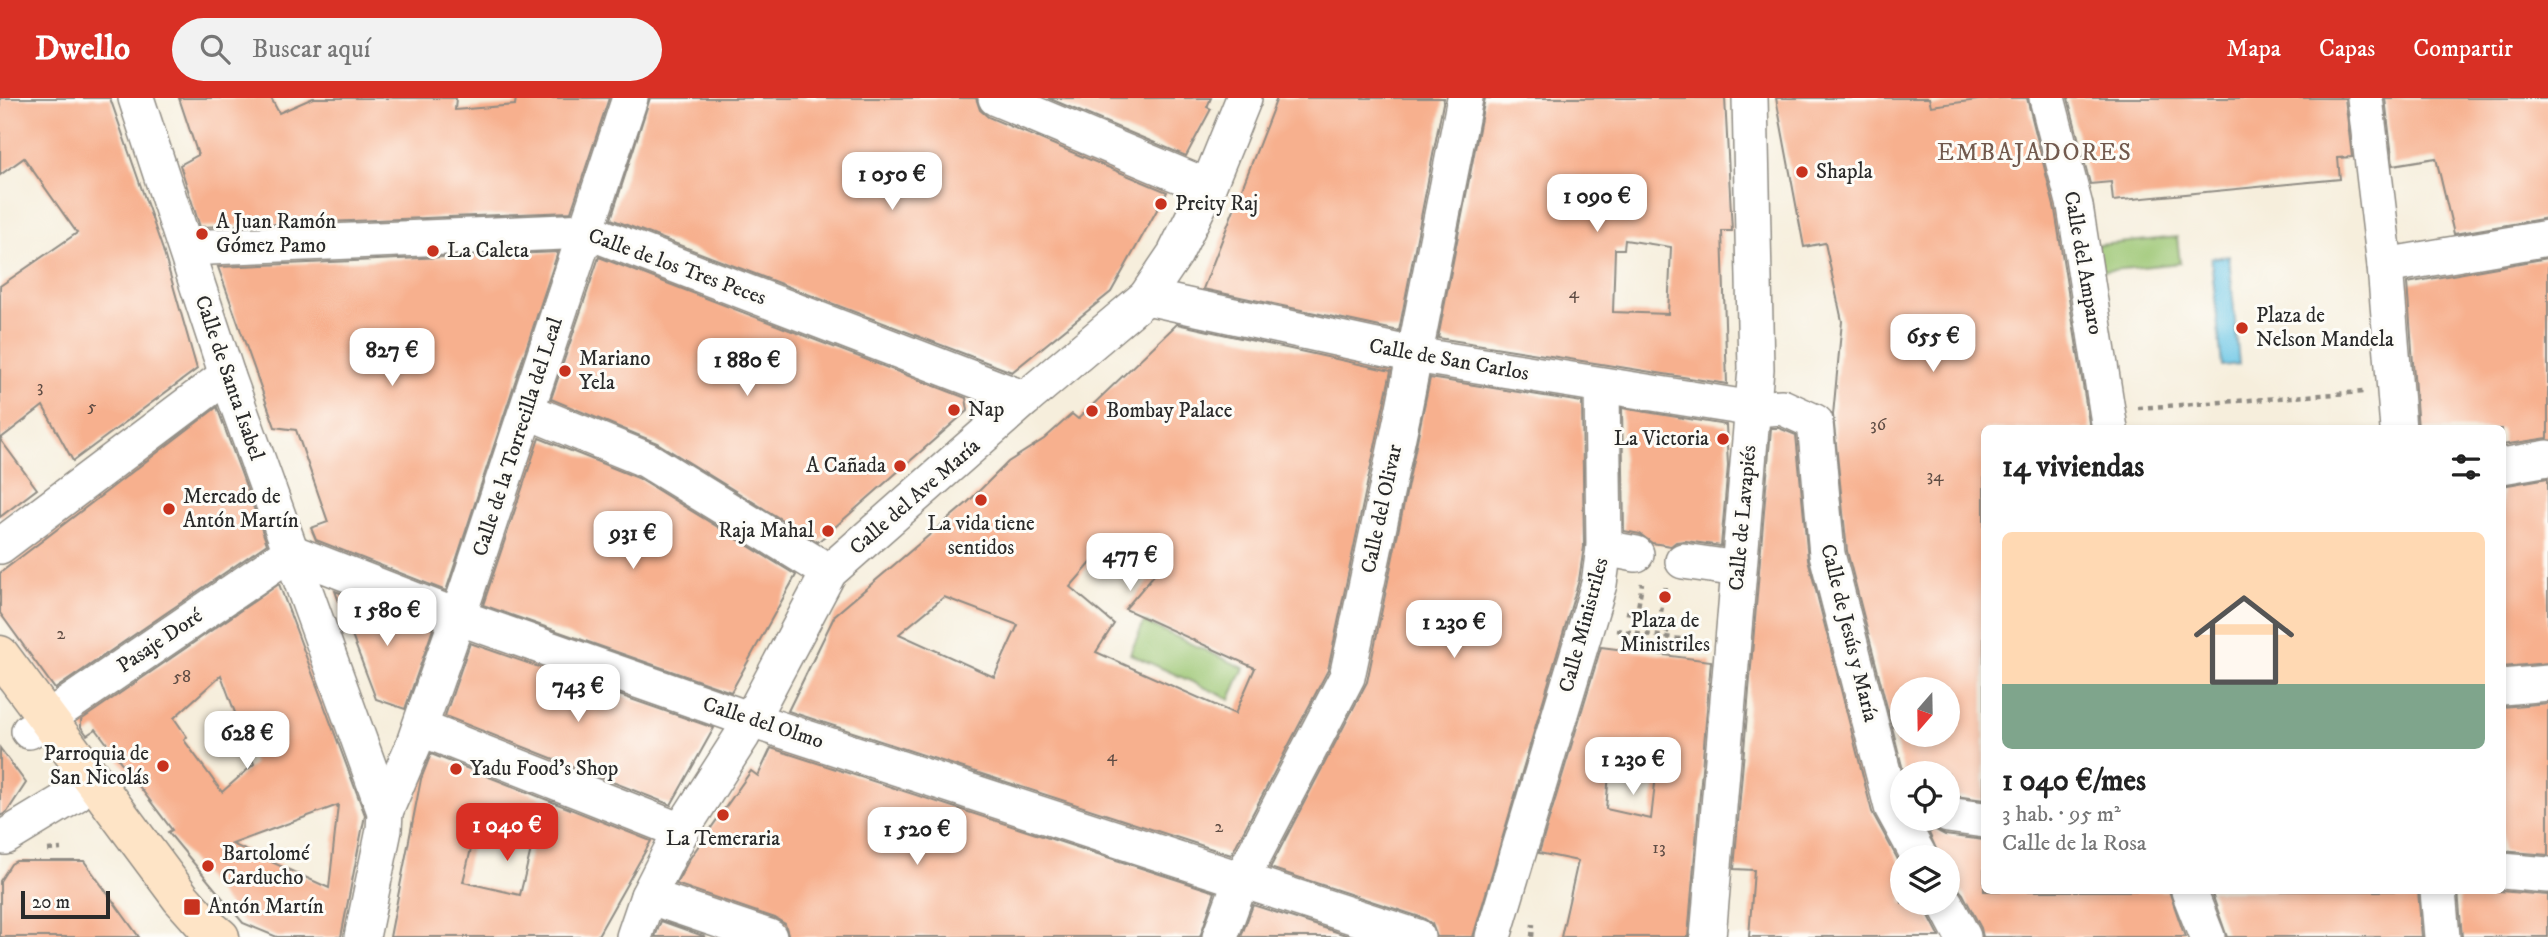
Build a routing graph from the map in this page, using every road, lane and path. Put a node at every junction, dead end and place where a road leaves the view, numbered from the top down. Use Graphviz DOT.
graph roads {
  1 [pos="136,98"];
  2 [pos="630,98"];
  3 [pos="1244,98"];
  4 [pos="1465,98"];
  5 [pos="1750,98"];
  6 [pos="2047,98"];
  7 [pos="2365,98"];
  8 [pos="1001,99"];
  9 [pos="1208,187"];
  10 [pos="587,231"];
  11 [pos="2548,238"];
  12 [pos="186,248"];
  13 [pos="2385,266"];
  14 [pos="1146,297"];
  15 [pos="1414,355"];
  16 [pos="227,375"];
  17 [pos="1602,386"];
  18 [pos="2395,390"];
  19 [pos="1025,399"];
  20 [pos="1754,409"];
  21 [pos="527,411"];
  22 [pos="2109,419"];
  23 [pos="2398,425"];
  24 [pos="2548,458"];
  25 [pos="2506,465"];
  26 [pos="0,546"];
  27 [pos="290,552"];
  28 [pos="1628,560"];
  29 [pos="1738,569"];
  30 [pos="829,572"];
  31 [pos="1674,572"];
  32 [pos="1626,612"];
  33 [pos="458,617"];
  34 [pos="1623,631"];
  35 [pos="0,655"];
  36 [pos="2548,683"];
  37 [pos="2506,687"];
  38 [pos="0,692"];
  39 [pos="751,720"];
  40 [pos="38,725"];
  41 [pos="420,728"];
  42 [pos="1890,783"];
  43 [pos="76,794"];
  44 [pos="385,813"];
  45 [pos="1960,817"];
  46 [pos="1981,820"];
  47 [pos="681,831"];
  48 [pos="2,838"];
  49 [pos="2506,871"];
  50 [pos="2548,875"];
  51 [pos="1241,880"];
  52 [pos="2190,894"];
  53 [pos="2438,894"];
  54 [pos="648,896"];
  55 [pos="1951,915"];
  56 [pos="204,935"];
  57 [pos="362,937"];
  58 [pos="635,937"];
  59 [pos="769,937"];
  60 [pos="1220,937"];
  61 [pos="1417,937"];
  62 [pos="1493,937"];
  63 [pos="1708,937"];
  64 [pos="1963,937"];
  65 [pos="2207,937"];
  66 [pos="2442,937"];
  1 -- 12 [label="street, Calle de Santa Isabel"];
  2 -- 10 [label="street, Calle de la Torrecilla del Leal"];
  3 -- 9 [label="street, Calle del Ave María"];
  4 -- 15 [label="street, Calle del Olivar"];
  5 -- 20 [label="street, Calle de Lavapiés"];
  6 -- 22 [label="street, Calle del Amparo"];
  7 -- 13 [label="street"];
  8 -- 9 [label="street"];
  9 -- 14 [label="street, Calle del Ave María"];
  10 -- 12 [label="street, Calle de los Tres Peces"];
  10 -- 19 [label="street, Calle de los Tres Peces"];
  10 -- 21 [label="street, Calle de la Torrecilla del Leal"];
  11 -- 13 [label="street"];
  12 -- 16 [label="street, Calle de Santa Isabel"];
  13 -- 18 [label="street"];
  14 -- 15 [label="street, Calle de San Carlos"];
  14 -- 19 [label="street, Calle del Ave María"];
  15 -- 17 [label="street, Calle de San Carlos"];
  15 -- 51 [label="street, Calle del Olivar"];
  16 -- 26 [label="street"];
  16 -- 27 [label="street, Calle de Santa Isabel"];
  17 -- 20 [label="street, Calle de San Carlos"];
  17 -- 28 [label="street, Calle Ministriles"];
  18 -- 22 [label="path"];
  18 -- 23 [label="street"];
  19 -- 30 [label="street, Calle del Ave María"];
  20 -- 29 [label="street, Calle de Lavapiés"];
  20 -- 42 [label="street, Calle de Jesús y María"];
  21 -- 30 [label="street"];
  21 -- 33 [label="street, Calle de la Torrecilla del Leal"];
  24 -- 25 [label="street"];
  27 -- 33 [label="street, Calle del Olmo"];
  27 -- 40 [label="street, Pasaje Doré"];
  27 -- 44 [label="street, Calle de Santa Isabel"];
  28 -- 32 [label="path"];
  28 -- 62 [label="street, Calle Ministriles"];
  29 -- 31 [label="street"];
  29 -- 63 [label="street, Calle de Lavapiés"];
  30 -- 39 [label="street, Calle del Ave María"];
  31 -- 34 [label="path"];
  33 -- 39 [label="street, Calle del Olmo"];
  33 -- 41 [label="street, Calle de la Torrecilla del Leal"];
  35 -- 40 [label="street"];
  36 -- 37 [label="street"];
  38 -- 40 [label="street"];
  39 -- 47 [label="street, Calle del Ave María"];
  39 -- 51 [label="street, Calle del Olmo"];
  40 -- 43 [label="street"];
  40 -- 56 [label="street"];
  41 -- 44 [label="street, Calle de la Torrecilla del Leal"];
  41 -- 47 [label="street"];
  43 -- 48 [label="street"];
  43 -- 56 [label="street"];
  44 -- 57 [label="street, Calle de Santa Isabel"];
  45 -- 46 [label="street"];
  47 -- 54 [label="street, Calle del Ave María"];
  49 -- 50 [label="street"];
  51 -- 60 [label="street, Calle del Olivar"];
  51 -- 61 [label="street, Calle del Olmo"];
  52 -- 65 [label="street"];
  53 -- 66 [label="street"];
  54 -- 58 [label="street, Calle del Ave María"];
  54 -- 59 [label="street"];
  55 -- 64 [label="street"];
}
